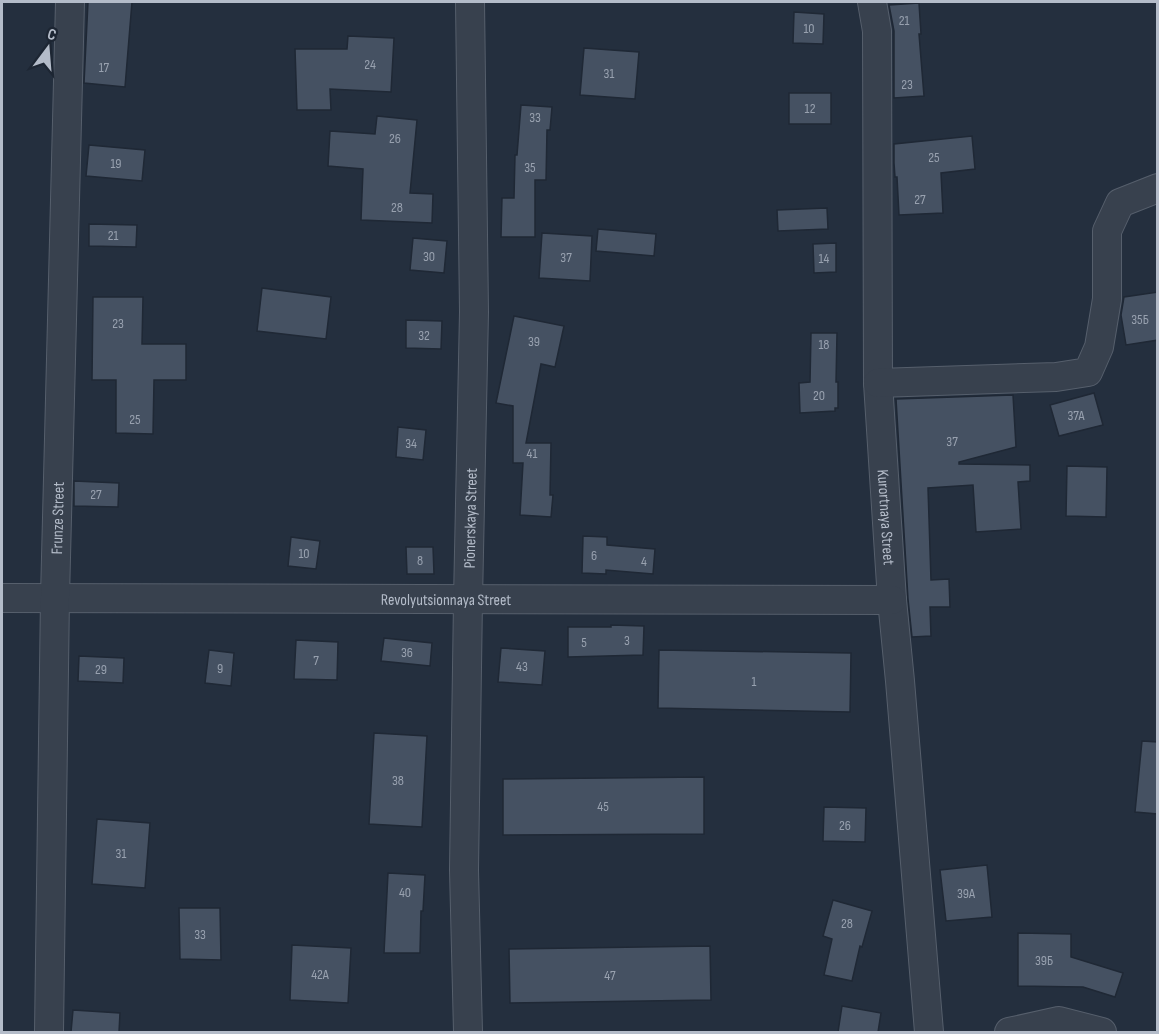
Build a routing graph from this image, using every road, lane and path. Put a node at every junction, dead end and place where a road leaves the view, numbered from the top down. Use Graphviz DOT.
graph roads {
  1 [pos="70,2"];
  2 [pos="470,2"];
  3 [pos="872,2"];
  4 [pos="1158,188"];
  5 [pos="878,383"];
  6 [pos="55,597"];
  7 [pos="2,598"];
  8 [pos="468,600"];
  9 [pos="892,600"];
  10 [pos="49,1032"];
  11 [pos="468,1032"];
  12 [pos="929,1032"];
  13 [pos="1009,1032"];
  14 [pos="1102,1032"];
  1 -- 6 [label="street, Frunze Street"];
  2 -- 8 [label="street, Pionerskaya Street"];
  3 -- 5 [label="street, Kurortnaya Street"];
  4 -- 5 [label="street"];
  5 -- 9 [label="street, Kurortnaya Street"];
  6 -- 7 [label="street, Revolyutsionnaya Street"];
  6 -- 8 [label="street, Revolyutsionnaya Street"];
  6 -- 10 [label="street, Frunze Street"];
  8 -- 9 [label="street, Revolyutsionnaya Street"];
  8 -- 11 [label="street, Pionerskaya Street"];
  9 -- 12 [label="street, Kurortnaya Street"];
  13 -- 14 [label="street"];
}
